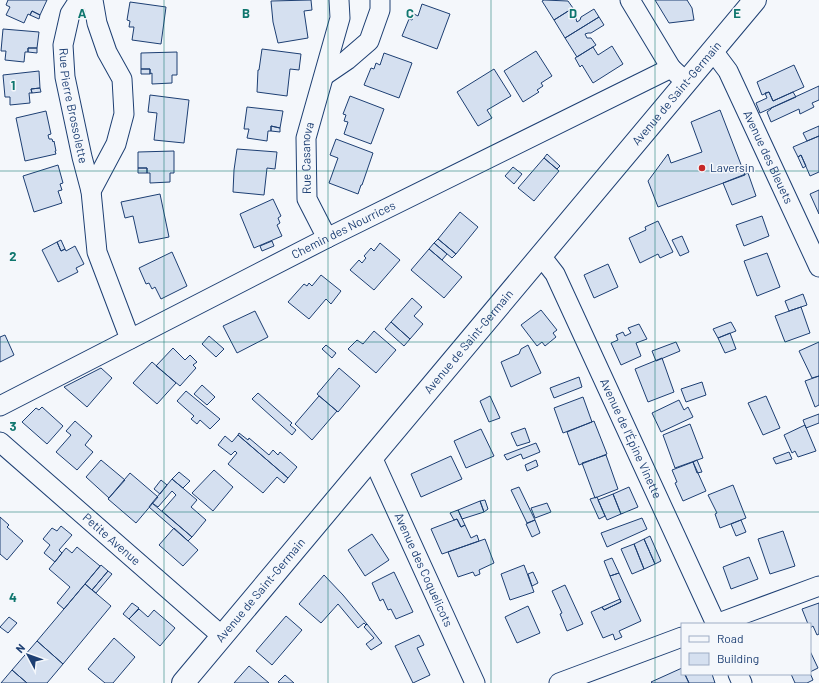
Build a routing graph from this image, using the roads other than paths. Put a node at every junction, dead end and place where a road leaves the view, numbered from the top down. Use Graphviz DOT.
graph roads {
  1 [pos="79,0"];
  2 [pos="93,0"];
  3 [pos="339,0"];
  4 [pos="380,0"];
  5 [pos="630,0"];
  6 [pos="755,0"];
  7 [pos="713,51"];
  8 [pos="325,75"];
  9 [pos="679,75"];
  10 [pos="91,191"];
  11 [pos="327,238"];
  12 [pos="541,256"];
  13 [pos="819,267"];
  14 [pos="130,339"];
  15 [pos="0,406"];
  16 [pos="0,442"];
  17 [pos="372,457"];
  18 [pos="819,586"];
  19 [pos="716,623"];
  20 [pos="719,623"];
  21 [pos="222,636"];
  22 [pos="681,637"];
  23 [pos="183,683"];
  24 [pos="475,683"];
  25 [pos="559,683"];
  1 -- 10 [label="street, Rue Pierre Brossolette"];
  2 -- 10 [label="street, Rue Pierre Brossolette"];
  3 -- 8 [label="street, Rue Casanova"];
  4 -- 8 [label="street"];
  5 -- 9 [label="street"];
  6 -- 7 [label="street, Avenue de Saint-Germain"];
  7 -- 9 [label="street, Avenue de Saint-Germain"];
  7 -- 13 [label="street, Avenue des Bleuets"];
  8 -- 11 [label="street, Rue Casanova"];
  9 -- 11 [label="street, Chemin des Nourrices"];
  9 -- 12 [label="street, Avenue de Saint-Germain"];
  10 -- 14 [label="street, Rue Pierre Brossolette"];
  11 -- 14 [label="street, Chemin des Nourrices"];
  12 -- 17 [label="street, Avenue de Saint-Germain"];
  12 -- 19 [label="street, Avenue de l'Épine Vinette"];
  14 -- 15 [label="street, Chemin des Nourrices"];
  16 -- 21 [label="street, Petite Avenue"];
  17 -- 21 [label="street, Avenue de Saint-Germain"];
  17 -- 24 [label="street, Avenue des Coquelicots"];
  18 -- 20 [label="street"];
  21 -- 23 [label="street, Avenue de Saint-Germain"];
  22 -- 25 [label="street"];
}
